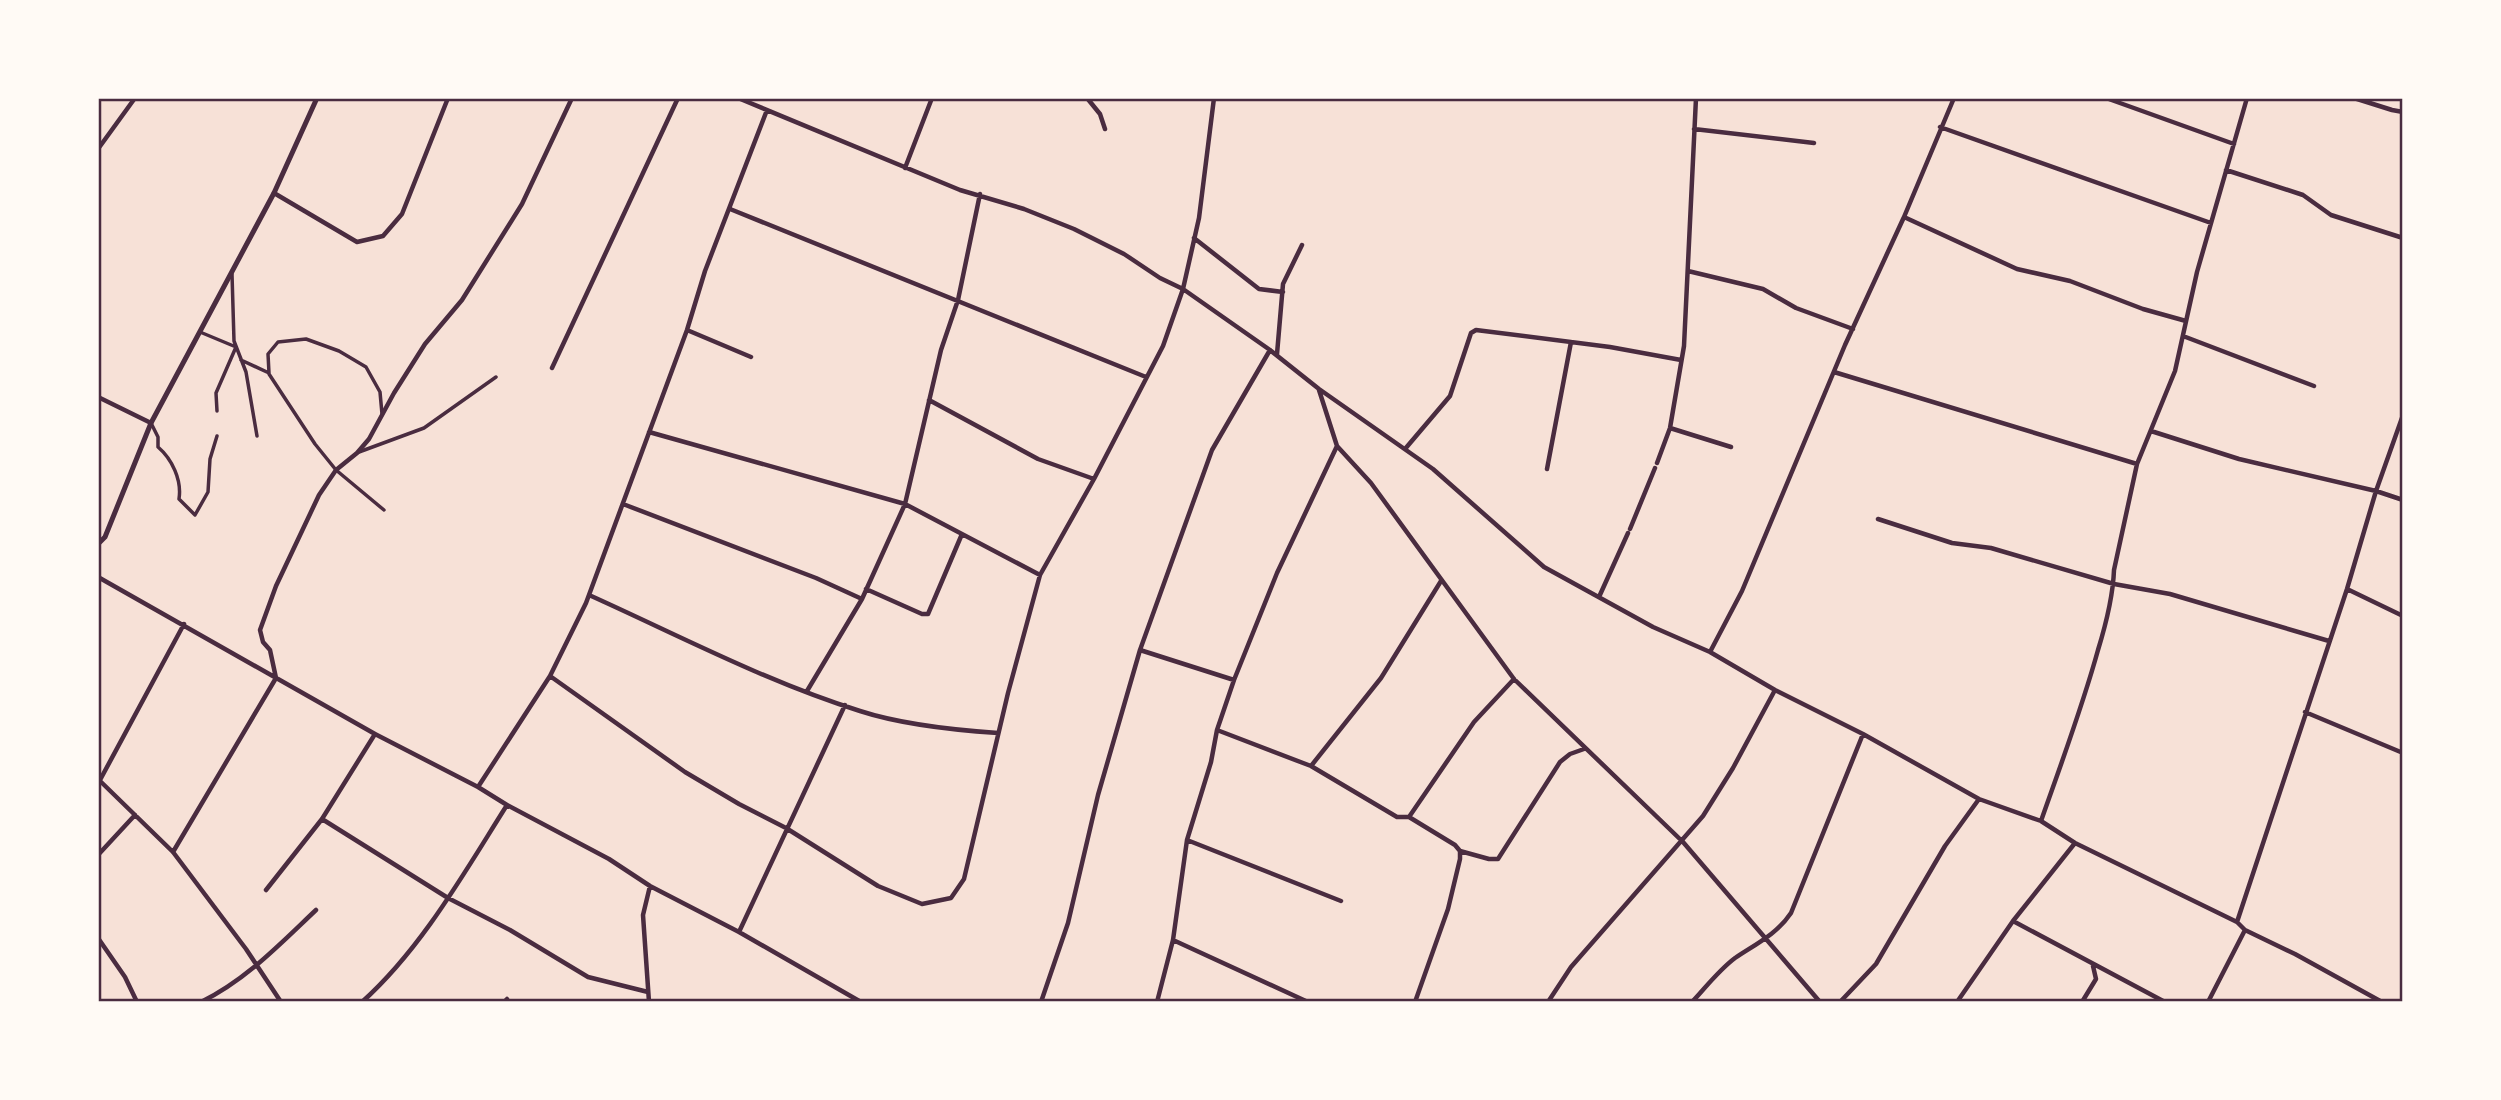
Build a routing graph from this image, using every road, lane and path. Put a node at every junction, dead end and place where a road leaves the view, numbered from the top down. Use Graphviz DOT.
graph roads {
  1 [pos="135,98"];
  2 [pos="317,98"];
  3 [pos="448,98"];
  4 [pos="572,98"];
  5 [pos="678,98"];
  6 [pos="738,98"];
  7 [pos="932,98"];
  8 [pos="1088,98"];
  9 [pos="1214,98"];
  10 [pos="1696,98"];
  11 [pos="1954,98"];
  12 [pos="2106,98"];
  13 [pos="2247,98"];
  14 [pos="2354,98"];
  15 [pos="767,110"];
  16 [pos="2403,111"];
  17 [pos="1940,127"];
  18 [pos="1105,129"];
  19 [pos="1695,129"];
  20 [pos="1814,142"];
  21 [pos="2234,144"];
  22 [pos="98,149"];
  23 [pos="905,168"];
  24 [pos="2226,170"];
  25 [pos="274,193"];
  26 [pos="979,194"];
  27 [pos="730,209"];
  28 [pos="1904,217"];
  29 [pos="2211,223"];
  30 [pos="1194,238"];
  31 [pos="2403,238"];
  32 [pos="1302,245"];
  33 [pos="1688,271"];
  34 [pos="232,272"];
  35 [pos="1183,289"];
  36 [pos="1283,292"];
  37 [pos="958,300"];
  38 [pos="2186,321"];
  39 [pos="1853,329"];
  40 [pos="687,330"];
  41 [pos="200,332"];
  42 [pos="2183,336"];
  43 [pos="1571,342"];
  44 [pos="236,347"];
  45 [pos="1270,349"];
  46 [pos="1277,355"];
  47 [pos="751,357"];
  48 [pos="241,359"];
  49 [pos="1681,360"];
  50 [pos="552,368"];
  51 [pos="1834,372"];
  52 [pos="269,373"];
  53 [pos="496,377"];
  54 [pos="1146,377"];
  55 [pos="2314,386"];
  56 [pos="1319,389"];
  57 [pos="98,397"];
  58 [pos="929,400"];
  59 [pos="217,411"];
  60 [pos="382,415"];
  61 [pos="2403,415"];
  62 [pos="151,423"];
  63 [pos="1670,428"];
  64 [pos="2151,431"];
  65 [pos="649,432"];
  66 [pos="217,436"];
  67 [pos="257,436"];
  68 [pos="1337,446"];
  69 [pos="1731,447"];
  70 [pos="1405,449"];
  71 [pos="357,453"];
  72 [pos="2137,464"];
  73 [pos="336,470"];
  74 [pos="1547,470"];
  75 [pos="1094,479"];
  76 [pos="2376,491"];
  77 [pos="2403,500"];
  78 [pos="623,504"];
  79 [pos="905,505"];
  80 [pos="384,510"];
  81 [pos="1878,519"];
  82 [pos="962,534"];
  83 [pos="98,544"];
  84 [pos="1040,575"];
  85 [pos="98,577"];
  86 [pos="1441,581"];
  87 [pos="2114,584"];
  88 [pos="866,589"];
  89 [pos="2347,589"];
  90 [pos="589,595"];
  91 [pos="1599,597"];
  92 [pos="862,599"];
  93 [pos="2403,616"];
  94 [pos="184,624"];
  95 [pos="2329,641"];
  96 [pos="1140,650"];
  97 [pos="1710,652"];
  98 [pos="550,676"];
  99 [pos="276,678"];
  100 [pos="1514,679"];
  101 [pos="1234,680"];
  102 [pos="1775,690"];
  103 [pos="807,691"];
  104 [pos="845,705"];
  105 [pos="2305,712"];
  106 [pos="1217,730"];
  107 [pos="998,733"];
  108 [pos="375,734"];
  109 [pos="1863,734"];
  110 [pos="1584,749"];
  111 [pos="2403,753"];
  112 [pos="1311,766"];
  113 [pos="99,779"];
  114 [pos="478,787"];
  115 [pos="1979,799"];
  116 [pos="507,805"];
  117 [pos="135,815"];
  118 [pos="1409,817"];
  119 [pos="322,819"];
  120 [pos="2041,821"];
  121 [pos="786,828"];
  122 [pos="1187,840"];
  123 [pos="1682,842"];
  124 [pos="2075,843"];
  125 [pos="1460,851"];
  126 [pos="173,852"];
  127 [pos="98,855"];
  128 [pos="650,886"];
  129 [pos="266,890"];
  130 [pos="448,898"];
  131 [pos="1341,901"];
  132 [pos="316,910"];
  133 [pos="2012,921"];
  134 [pos="2237,922"];
  135 [pos="2245,930"];
  136 [pos="738,932"];
  137 [pos="98,938"];
  138 [pos="1766,938"];
  139 [pos="1173,940"];
  140 [pos="257,965"];
  141 [pos="2093,965"];
  142 [pos="648,992"];
  143 [pos="137,1002"];
  144 [pos="201,1002"];
  145 [pos="281,1002"];
  146 [pos="362,1002"];
  147 [pos="649,1002"];
  148 [pos="861,1002"];
  149 [pos="1041,1002"];
  150 [pos="1157,1002"];
  151 [pos="1308,1002"];
  152 [pos="1415,1002"];
  153 [pos="1548,1002"];
  154 [pos="1692,1002"];
  155 [pos="1820,1002"];
  156 [pos="1840,1002"];
  157 [pos="1957,1002"];
  158 [pos="2082,1002"];
  159 [pos="2165,1002"];
  160 [pos="2208,1002"];
  161 [pos="2382,1002"];
  1 -- 22 [label="street"];
  2 -- 25 [label="street"];
  3 -- 25 [label="street"];
  4 -- 60 [label="street"];
  5 -- 50 [label="street"];
  6 -- 15 [label="street"];
  7 -- 23 [label="street"];
  8 -- 18 [label="street"];
  9 -- 30 [label="street"];
  10 -- 19 [label="street"];
  11 -- 17 [label="street"];
  12 -- 21 [label="street"];
  13 -- 21 [label="street"];
  14 -- 16 [label="street"];
  15 -- 23 [label="street"];
  15 -- 27 [label="street"];
  17 -- 28 [label="street"];
  17 -- 29 [label="street"];
  19 -- 20 [label="street"];
  19 -- 33 [label="street"];
  21 -- 24 [label="street"];
  23 -- 26 [label="street"];
  24 -- 29 [label="street"];
  24 -- 31 [label="street"];
  25 -- 34 [label="street"];
  26 -- 35 [label="street"];
  26 -- 37 [label="street"];
  27 -- 37 [label="street"];
  27 -- 40 [label="street"];
  28 -- 38 [label="street"];
  28 -- 39 [label="street"];
  29 -- 38 [label="street"];
  30 -- 35 [label="street"];
  30 -- 36 [label="street"];
  32 -- 36 [label="street"];
  33 -- 39 [label="street"];
  33 -- 49 [label="street"];
  34 -- 41 [label="street"];
  34 -- 44 [label="street"];
  35 -- 45 [label="street"];
  35 -- 54 [label="street"];
  36 -- 46 [label="street"];
  37 -- 54 [label="street"];
  37 -- 58 [label="street"];
  38 -- 42 [label="street"];
  39 -- 51 [label="street"];
  40 -- 47 [label="street"];
  40 -- 65 [label="street"];
  41 -- 44 [label="street"];
  41 -- 62 [label="street"];
  42 -- 55 [label="street"];
  42 -- 64 [label="street"];
  43 -- 49 [label="street"];
  43 -- 70 [label="street"];
  43 -- 74 [label="street"];
  44 -- 48 [label="street"];
  44 -- 59 [label="street"];
  45 -- 46 [label="street"];
  45 -- 96 [label="street"];
  46 -- 56 [label="street"];
  48 -- 52 [label="street"];
  48 -- 67 [label="street"];
  49 -- 63 [label="street"];
  51 -- 72 [label="street"];
  51 -- 97 [label="street"];
  52 -- 60 [label="street"];
  52 -- 73 [label="street"];
  53 -- 71 [label="street"];
  54 -- 75 [label="street"];
  56 -- 68 [label="street"];
  56 -- 70 [label="street"];
  57 -- 62 [label="street"];
  58 -- 75 [label="street"];
  58 -- 79 [label="street"];
  60 -- 71 [label="street"];
  61 -- 76 [label="street"];
  62 -- 66 [label="street"];
  62 -- 83 [label="street"];
  63 -- 69 [label="street"];
  63 -- 91 [label="street"];
  64 -- 72 [label="street"];
  64 -- 76 [label="street"];
  65 -- 78 [label="street"];
  65 -- 79 [label="street"];
  68 -- 86 [label="street"];
  68 -- 101 [label="street"];
  70 -- 91 [label="street"];
  71 -- 73 [label="street"];
  72 -- 87 [label="street"];
  73 -- 80 [label="street"];
  73 -- 99 [label="street"];
  75 -- 84 [label="street"];
  76 -- 77 [label="street"];
  76 -- 89 [label="street"];
  78 -- 90 [label="street"];
  78 -- 92 [label="street"];
  79 -- 82 [label="street"];
  79 -- 88 [label="street"];
  81 -- 87 [label="street"];
  82 -- 84 [label="street"];
  82 -- 88 [label="street"];
  84 -- 107 [label="street"];
  85 -- 94 [label="street"];
  86 -- 100 [label="street"];
  86 -- 112 [label="street"];
  87 -- 95 [label="street"];
  87 -- 120 [label="street"];
  88 -- 92 [label="street"];
  89 -- 93 [label="street"];
  89 -- 95 [label="street"];
  90 -- 98 [label="street"];
  90 -- 103 [label="street"];
  91 -- 97 [label="street"];
  92 -- 103 [label="street"];
  94 -- 99 [label="street"];
  94 -- 113 [label="street"];
  95 -- 105 [label="street"];
  96 -- 101 [label="street"];
  96 -- 149 [label="street"];
  97 -- 102 [label="street"];
  98 -- 114 [label="street"];
  98 -- 121 [label="street"];
  99 -- 108 [label="street"];
  99 -- 126 [label="street"];
  100 -- 110 [label="street"];
  100 -- 118 [label="street"];
  101 -- 106 [label="street"];
  102 -- 109 [label="street"];
  102 -- 123 [label="street"];
  103 -- 104 [label="street"];
  104 -- 107 [label="street"];
  104 -- 121 [label="street"];
  105 -- 111 [label="street"];
  105 -- 134 [label="street"];
  106 -- 112 [label="street"];
  106 -- 122 [label="street"];
  107 -- 121 [label="street"];
  108 -- 114 [label="street"];
  108 -- 119 [label="street"];
  109 -- 115 [label="street"];
  109 -- 138 [label="street"];
  110 -- 123 [label="street"];
  110 -- 125 [label="street"];
  112 -- 118 [label="street"];
  113 -- 117 [label="street"];
  114 -- 116 [label="street"];
  115 -- 120 [label="street"];
  115 -- 156 [label="street"];
  116 -- 128 [label="street"];
  116 -- 130 [label="street"];
  117 -- 126 [label="street"];
  117 -- 127 [label="street"];
  118 -- 125 [label="street"];
  119 -- 129 [label="street"];
  119 -- 130 [label="street"];
  120 -- 124 [label="street"];
  121 -- 136 [label="street"];
  122 -- 131 [label="street"];
  122 -- 139 [label="street"];
  123 -- 138 [label="street"];
  123 -- 153 [label="street"];
  124 -- 133 [label="street"];
  124 -- 134 [label="street"];
  125 -- 152 [label="street"];
  126 -- 140 [label="street"];
  128 -- 136 [label="street"];
  128 -- 142 [label="street"];
  130 -- 142 [label="street"];
  130 -- 146 [label="street"];
  132 -- 140 [label="street"];
  133 -- 141 [label="street"];
  133 -- 157 [label="street"];
  134 -- 135 [label="street"];
  135 -- 160 [label="street"];
  135 -- 161 [label="street"];
  136 -- 148 [label="street"];
  137 -- 143 [label="street"];
  138 -- 154 [label="street"];
  138 -- 155 [label="street"];
  139 -- 150 [label="street"];
  139 -- 151 [label="street"];
  140 -- 144 [label="street"];
  140 -- 145 [label="street"];
  141 -- 158 [label="street"];
  141 -- 159 [label="street"];
  142 -- 147 [label="street"];
}
